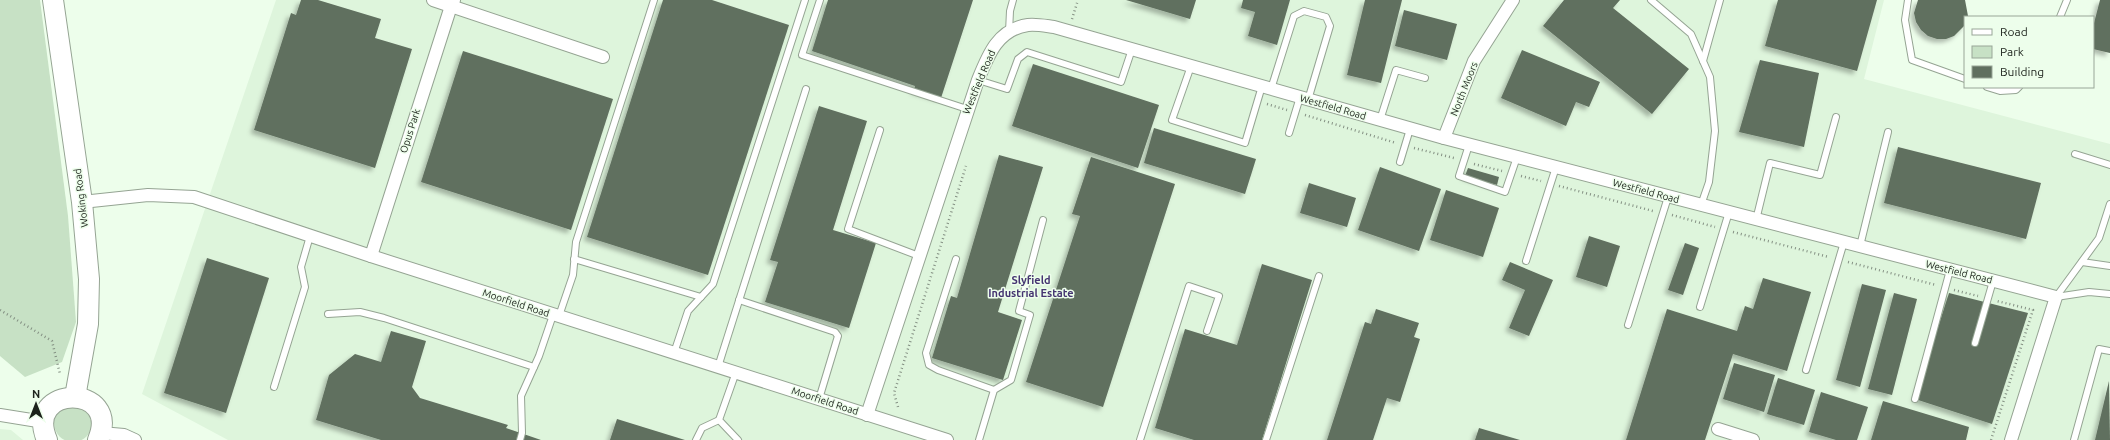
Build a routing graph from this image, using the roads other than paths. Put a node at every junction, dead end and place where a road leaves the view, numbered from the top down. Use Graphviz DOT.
graph roads {
  1 [pos="53,0"];
  2 [pos="433,0"];
  3 [pos="654,0"];
  4 [pos="806,0"];
  5 [pos="820,0"];
  6 [pos="1013,0"];
  7 [pos="1513,0"];
  8 [pos="1651,0"];
  9 [pos="1720,0"];
  10 [pos="1908,0"];
  11 [pos="2067,0"];
  12 [pos="452,3"];
  13 [pos="2060,16"];
  14 [pos="1009,32"];
  15 [pos="1132,49"];
  16 [pos="603,57"];
  17 [pos="1703,61"];
  18 [pos="1191,66"];
  19 [pos="1425,78"];
  20 [pos="1964,79"];
  21 [pos="978,80"];
  22 [pos="1267,88"];
  23 [pos="1990,88"];
  24 [pos="2018,88"];
  25 [pos="806,89"];
  26 [pos="1304,98"];
  27 [pos="967,109"];
  28 [pos="1836,117"];
  29 [pos="1380,120"];
  30 [pos="1410,129"];
  31 [pos="880,130"];
  32 [pos="1888,132"];
  33 [pos="1289,133"];
  34 [pos="1444,138"];
  35 [pos="1469,145"];
  36 [pos="2075,154"];
  37 [pos="1517,158"];
  38 [pos="1400,162"];
  39 [pos="2110,165"];
  40 [pos="1556,168"];
  41 [pos="1668,197"];
  42 [pos="82,202"];
  43 [pos="2110,204"];
  44 [pos="1701,205"];
  45 [pos="1729,212"];
  46 [pos="1043,220"];
  47 [pos="1756,220"];
  48 [pos="310,236"];
  49 [pos="1844,242"];
  50 [pos="1860,246"];
  51 [pos="371,256"];
  52 [pos="919,256"];
  53 [pos="574,259"];
  54 [pos="956,259"];
  55 [pos="1526,261"];
  56 [pos="2082,262"];
  57 [pos="2110,266"];
  58 [pos="1950,270"];
  59 [pos="1319,276"];
  60 [pos="1993,281"];
  61 [pos="2110,294"];
  62 [pos="701,297"];
  63 [pos="2056,297"];
  64 [pos="739,300"];
  65 [pos="1700,307"];
  66 [pos="328,314"];
  67 [pos="556,316"];
  68 [pos="1628,325"];
  69 [pos="1208,331"];
  70 [pos="1975,343"];
  71 [pos="2110,351"];
  72 [pos="674,353"];
  73 [pos="718,366"];
  74 [pos="534,367"];
  75 [pos="1806,370"];
  76 [pos="736,372"];
  77 [pos="274,386"];
  78 [pos="994,390"];
  79 [pos="75,396"];
  80 [pos="819,399"];
  81 [pos="1915,399"];
  82 [pos="0,415"];
  83 [pos="867,415"];
  84 [pos="719,420"];
  85 [pos="1718,429"];
  86 [pos="46,431"];
  87 [pos="100,436"];
  88 [pos="135,440"];
  89 [pos="520,440"];
  90 [pos="696,440"];
  91 [pos="738,440"];
  92 [pos="947,440"];
  93 [pos="979,440"];
  94 [pos="1140,440"];
  95 [pos="1266,440"];
  96 [pos="1753,440"];
  97 [pos="2011,440"];
  98 [pos="2074,440"];
  1 -- 42 [label="main road, Woking Road"];
  2 -- 12 [label="street"];
  3 -- 53 [label="lane"];
  4 -- 62 [label="lane"];
  5 -- 27 [label="lane"];
  6 -- 14 [label="lane"];
  7 -- 34 [label="street, North Moors"];
  8 -- 17 [label="lane"];
  9 -- 17 [label="lane"];
  10 -- 20 [label="lane"];
  11 -- 13 [label="lane"];
  12 -- 16 [label="street"];
  12 -- 51 [label="street, Opus Park"];
  14 -- 15 [label="street, Westfield Road"];
  14 -- 21 [label="street, Westfield Road"];
  15 -- 18 [label="street, Westfield Road"];
  15 -- 21 [label="lane"];
  17 -- 44 [label="lane"];
  18 -- 22 [label="street, Westfield Road"];
  18 -- 22 [label="lane"];
  19 -- 29 [label="lane"];
  21 -- 27 [label="street, Westfield Road"];
  22 -- 26 [label="street, Westfield Road"];
  22 -- 26 [label="lane"];
  23 -- 24 [label="lane"];
  25 -- 64 [label="lane"];
  26 -- 29 [label="street, Westfield Road"];
  26 -- 33 [label="lane"];
  27 -- 52 [label="street, Westfield Road"];
  28 -- 47 [label="lane"];
  29 -- 30 [label="street, Westfield Road"];
  30 -- 34 [label="street, Westfield Road"];
  30 -- 38 [label="lane"];
  31 -- 52 [label="lane"];
  32 -- 50 [label="lane"];
  34 -- 35 [label="street, Westfield Road"];
  35 -- 37 [label="street, Westfield Road"];
  35 -- 37 [label="lane"];
  36 -- 39 [label="lane"];
  37 -- 40 [label="street, Westfield Road"];
  40 -- 41 [label="street, Westfield Road"];
  40 -- 55 [label="lane"];
  41 -- 44 [label="street, Westfield Road"];
  41 -- 68 [label="lane"];
  42 -- 48 [label="street, Moorfield Road"];
  42 -- 79 [label="main road, Woking Road"];
  43 -- 56 [label="lane"];
  44 -- 45 [label="street, Westfield Road"];
  45 -- 47 [label="street, Westfield Road"];
  45 -- 65 [label="lane"];
  46 -- 78 [label="lane"];
  47 -- 49 [label="street, Westfield Road"];
  48 -- 51 [label="street, Moorfield Road"];
  48 -- 77 [label="lane"];
  49 -- 50 [label="street, Westfield Road"];
  49 -- 75 [label="lane"];
  50 -- 58 [label="street, Westfield Road"];
  51 -- 67 [label="street, Moorfield Road"];
  52 -- 83 [label="street, Westfield Road"];
  53 -- 62 [label="lane"];
  53 -- 67 [label="lane"];
  54 -- 78 [label="lane"];
  56 -- 57 [label="lane"];
  56 -- 63 [label="lane"];
  58 -- 60 [label="street, Westfield Road"];
  58 -- 81 [label="lane"];
  59 -- 95 [label="lane"];
  60 -- 63 [label="street, Westfield Road"];
  60 -- 70 [label="lane"];
  61 -- 63 [label="lane"];
  62 -- 72 [label="lane"];
  63 -- 97 [label="street"];
  64 -- 73 [label="lane"];
  64 -- 80 [label="lane"];
  66 -- 74 [label="lane"];
  67 -- 72 [label="street, Moorfield Road"];
  67 -- 74 [label="lane"];
  69 -- 94 [label="lane"];
  71 -- 98 [label="lane"];
  72 -- 73 [label="street, Moorfield Road"];
  73 -- 76 [label="street, Moorfield Road"];
  74 -- 89 [label="lane"];
  76 -- 80 [label="street, Moorfield Road"];
  76 -- 84 [label="lane"];
  78 -- 93 [label="lane"];
  79 -- 86 [label="main road"];
  79 -- 87 [label="main road"];
  80 -- 83 [label="street, Moorfield Road"];
  82 -- 86 [label="street"];
  83 -- 92 [label="street, Moorfield Road"];
  84 -- 90 [label="lane"];
  84 -- 91 [label="lane"];
  85 -- 96 [label="street"];
  87 -- 88 [label="street"];
}
